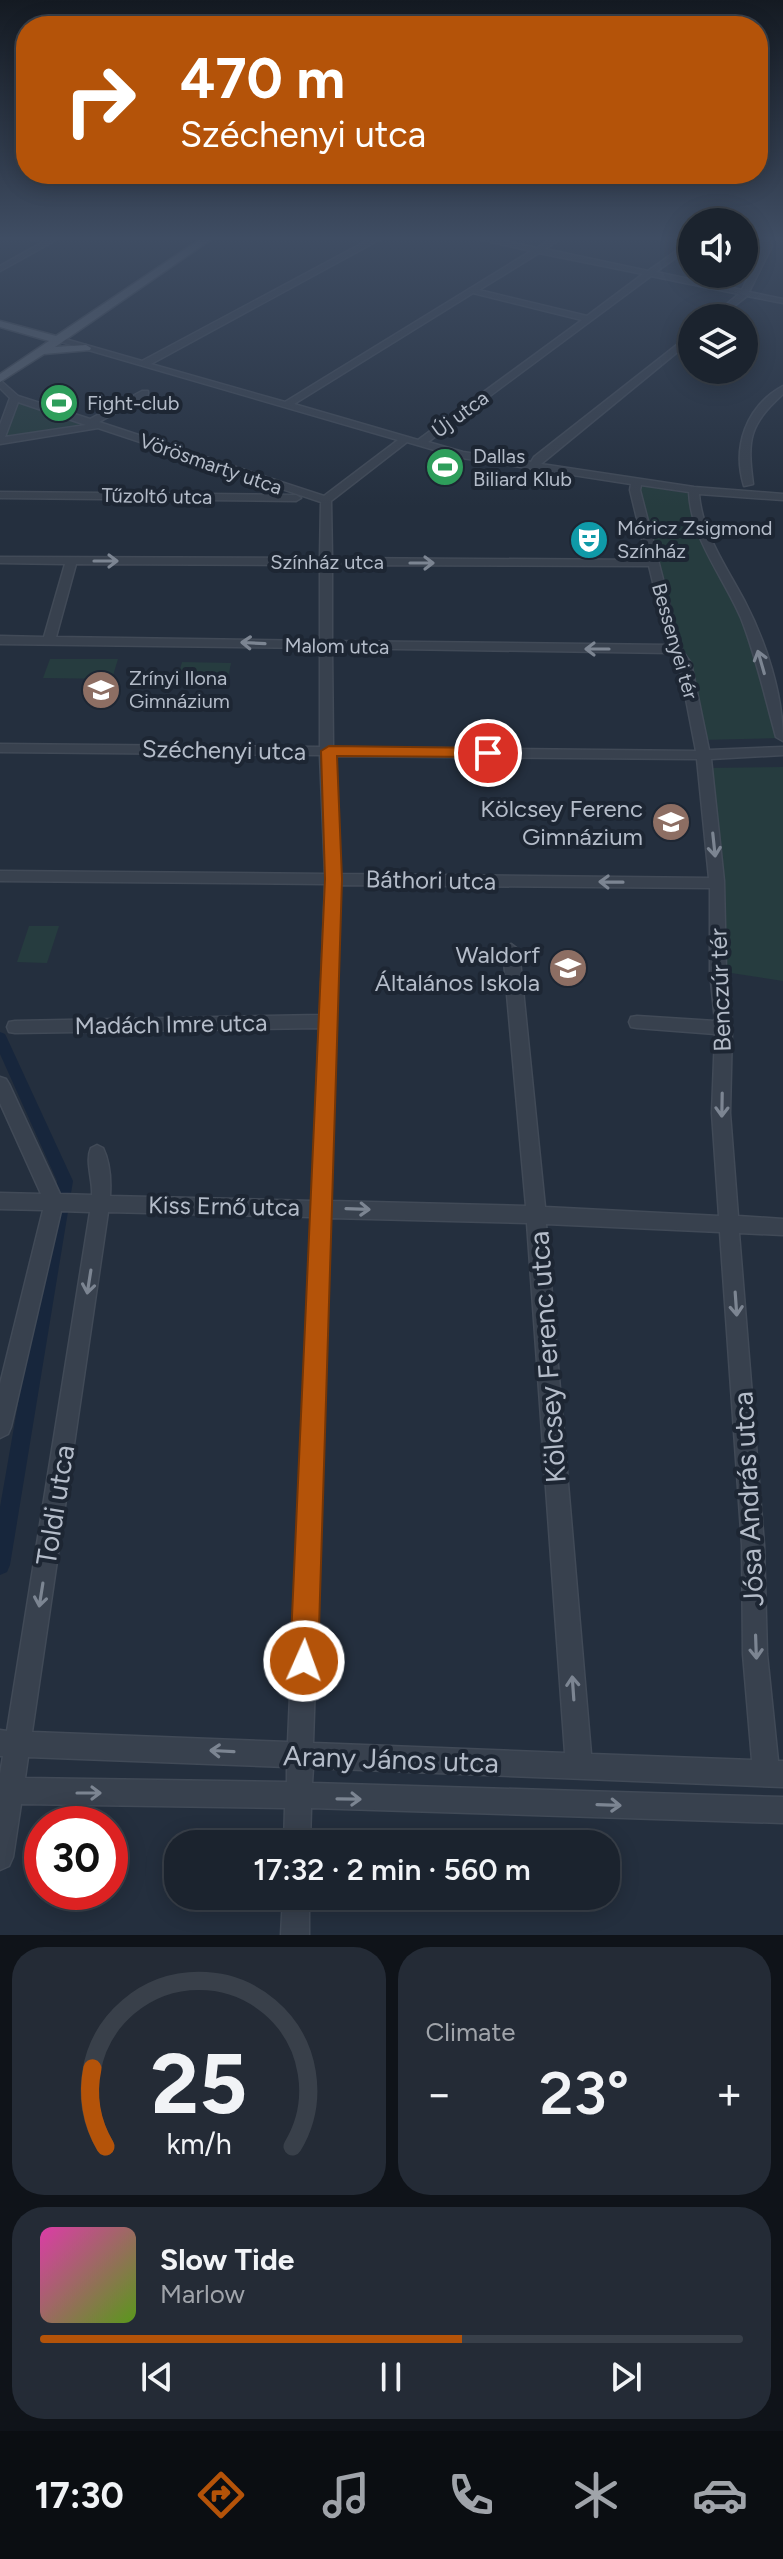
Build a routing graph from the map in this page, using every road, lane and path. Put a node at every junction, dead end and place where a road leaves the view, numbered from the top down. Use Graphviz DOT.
graph roads {
  1 [pos="9,326"];
  2 [pos="56,326"];
  3 [pos="68,326"];
  4 [pos="73,326"];
  5 [pos="214,326"];
  6 [pos="415,326"];
  7 [pos="580,326"];
  8 [pos="27,331"];
  9 [pos="54,339"];
  10 [pos="678,347"];
  11 [pos="86,348"];
  12 [pos="36,350"];
  13 [pos="144,364"];
  14 [pos="0,370"];
  15 [pos="0,381"];
  16 [pos="783,389"];
  17 [pos="145,393"];
  18 [pos="15,398"];
  19 [pos="288,404"];
  20 [pos="94,424"];
  21 [pos="0,439"];
  22 [pos="405,439"];
  23 [pos="420,443"];
  24 [pos="534,467"];
  25 [pos="637,482"];
  26 [pos="748,484"];
  27 [pos="694,490"];
  28 [pos="0,495"];
  29 [pos="783,497"];
  30 [pos="320,499"];
  31 [pos="0,560"];
  32 [pos="71,561"];
  33 [pos="326,562"];
  34 [pos="655,563"];
  35 [pos="0,640"];
  36 [pos="49,640"];
  37 [pos="327,647"];
  38 [pos="675,649"];
  39 [pos="783,737"];
  40 [pos="0,748"];
  41 [pos="329,751"];
  42 [pos="783,751"];
  43 [pos="704,755"];
  44 [pos="0,876"];
  45 [pos="333,879"];
  46 [pos="717,883"];
  47 [pos="511,950"];
  48 [pos="327,1021"];
  49 [pos="637,1022"];
  50 [pos="15,1027"];
  51 [pos="724,1028"];
  52 [pos="0,1084"];
  53 [pos="97,1153"];
  54 [pos="0,1201"];
  55 [pos="57,1203"];
  56 [pos="92,1205"];
  57 [pos="322,1208"];
  58 [pos="536,1215"];
  59 [pos="730,1226"];
  60 [pos="783,1227"];
  61 [pos="0,1427"];
  62 [pos="10,1743"];
  63 [pos="300,1755"];
  64 [pos="579,1766"];
  65 [pos="774,1773"];
  66 [pos="6,1791"];
  67 [pos="299,1795"];
  68 [pos="783,1810"];
  69 [pos="298,1830"];
  70 [pos="0,1857"];
  71 [pos="296,1910"];
  72 [pos="295,1935"];
  1 -- 8 [label="main road"];
  2 -- 8 [label="main road"];
  3 -- 9 [label="main road"];
  4 -- 9 [label="main road"];
  5 -- 13 [label="street"];
  6 -- 19 [label="street"];
  7 -- 23 [label="street, Új utca"];
  8 -- 9 [label="main road"];
  8 -- 12 [label="main road"];
  9 -- 11 [label="street"];
  9 -- 12 [label="main road"];
  10 -- 24 [label="street"];
  11 -- 12 [label="main road"];
  11 -- 13 [label="street"];
  12 -- 14 [label="main road"];
  12 -- 15 [label="main road"];
  13 -- 19 [label="street"];
  15 -- 18 [label="street"];
  16 -- 26 [label="street"];
  17 -- 20 [label="street"];
  18 -- 20 [label="street, Vörösmarty utca"];
  18 -- 21 [label="street"];
  19 -- 22 [label="street"];
  20 -- 21 [label="street"];
  20 -- 30 [label="street, Vörösmarty utca"];
  22 -- 23 [label="street"];
  22 -- 30 [label="street"];
  23 -- 24 [label="street"];
  24 -- 25 [label="street"];
  25 -- 27 [label="street"];
  25 -- 34 [label="street, Bessenyei tér"];
  27 -- 29 [label="street"];
  39 -- 27 [label="street, one-way"];
  28 -- 30 [label="street, Tűzoltó utca"];
  30 -- 33 [label="street"];
  31 -- 32 [label="street, Színház utca"];
  32 -- 33 [label="street, Színház utca, one-way"];
  32 -- 36 [label="street"];
  33 -- 34 [label="street, Színház utca, one-way"];
  33 -- 37 [label="street"];
  34 -- 38 [label="street, Bessenyei tér"];
  35 -- 36 [label="street, Malom utca"];
  37 -- 36 [label="street, Malom utca, one-way"];
  38 -- 37 [label="street, Malom utca, one-way"];
  37 -- 41 [label="street"];
  38 -- 43 [label="street, Bessenyei tér"];
  40 -- 41 [label="street, Széchenyi utca"];
  41 -- 43 [label="street, Széchenyi utca"];
  41 -- 45 [label="street"];
  42 -- 43 [label="street, Széchenyi utca"];
  43 -- 46 [label="street, Benczúr tér, one-way"];
  44 -- 45 [label="street, Báthori utca"];
  46 -- 45 [label="street, Báthori utca, one-way"];
  45 -- 48 [label="street"];
  46 -- 51 [label="street, Benczúr tér"];
  47 -- 58 [label="street, Kölcsey Ferenc utca"];
  48 -- 50 [label="street, Madách Imre utca"];
  48 -- 57 [label="street"];
  49 -- 51 [label="street"];
  51 -- 59 [label="street, Benczúr tér, one-way"];
  52 -- 55 [label="street"];
  53 -- 56 [label="street, Toldi utca"];
  54 -- 55 [label="street, Kiss Ernő utca"];
  55 -- 56 [label="street, Kiss Ernő utca"];
  55 -- 61 [label="street"];
  56 -- 57 [label="street, Kiss Ernő utca"];
  56 -- 62 [label="street, Toldi utca, one-way"];
  57 -- 58 [label="street, Kiss Ernő utca, one-way"];
  57 -- 63 [label="street"];
  58 -- 59 [label="street, Kiss Ernő utca"];
  64 -- 58 [label="street, Kölcsey Ferenc utca, one-way"];
  59 -- 60 [label="street, Kiss Ernő utca"];
  59 -- 65 [label="street, Jósa András utca, one-way"];
  63 -- 62 [label="street, Arany János utca, one-way"];
  62 -- 66 [label="street, Toldi utca"];
  63 -- 64 [label="street, Arany János utca"];
  63 -- 67 [label="street"];
  64 -- 65 [label="street, Arany János utca"];
  66 -- 67 [label="street, Arany János utca, one-way"];
  66 -- 70 [label="street, Toldi utca"];
  67 -- 68 [label="street, Arany János utca, one-way"];
  67 -- 69 [label="street"];
  71 -- 72 [label="street"];
}
